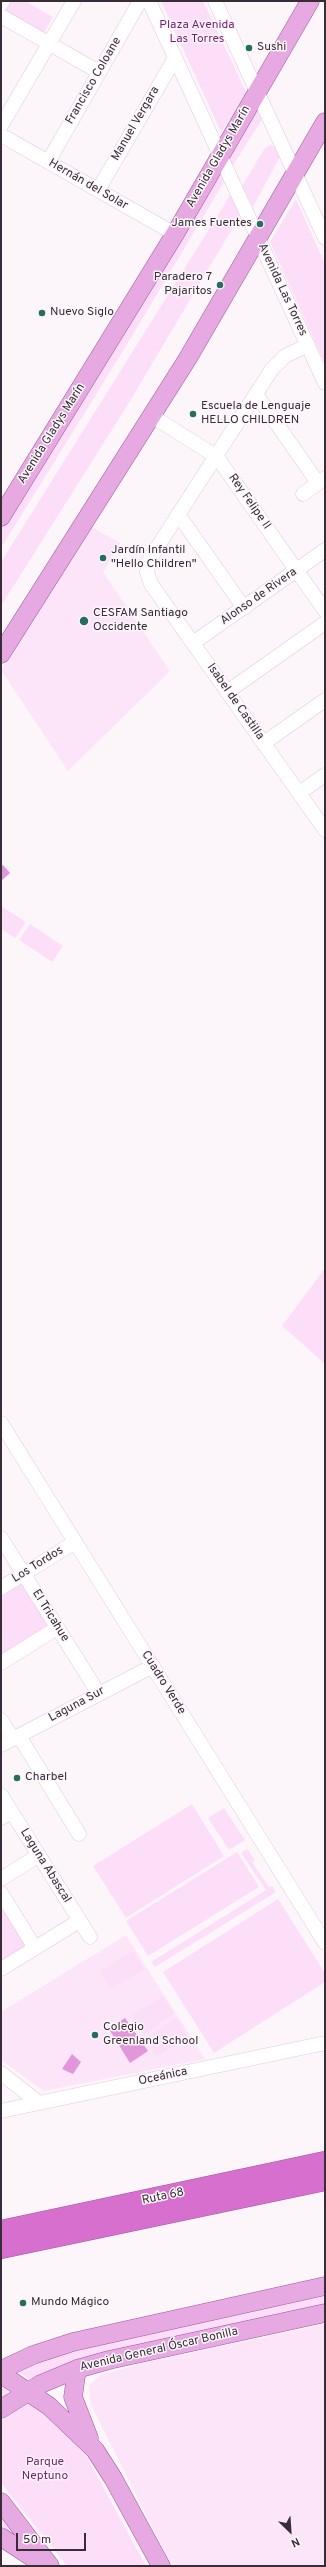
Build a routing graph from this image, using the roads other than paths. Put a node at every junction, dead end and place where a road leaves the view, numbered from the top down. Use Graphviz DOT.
graph roads {
  1 [pos="3,1"];
  2 [pos="74,1"];
  3 [pos="140,1"];
  4 [pos="149,1"];
  5 [pos="215,1"];
  6 [pos="310,1"];
  7 [pos="1,4"];
  8 [pos="1,16"];
  9 [pos="49,44"];
  10 [pos="175,58"];
  11 [pos="98,72"];
  12 [pos="257,92"];
  13 [pos="325,122"];
  14 [pos="1,126"];
  15 [pos="1,135"];
  16 [pos="219,157"];
  17 [pos="48,162"];
  18 [pos="295,174"];
  19 [pos="98,190"];
  20 [pos="175,234"];
  21 [pos="325,238"];
  22 [pos="258,240"];
  23 [pos="308,345"];
  24 [pos="324,380"];
  25 [pos="256,394"];
  26 [pos="152,416"];
  27 [pos="218,457"];
  28 [pos="322,481"];
  29 [pos="304,494"];
  30 [pos="178,514"];
  31 [pos="1,517"];
  32 [pos="325,550"];
  33 [pos="296,570"];
  34 [pos="244,608"];
  35 [pos="325,611"];
  36 [pos="325,623"];
  37 [pos="193,643"];
  38 [pos="1,654"];
  39 [pos="227,692"];
  40 [pos="325,700"];
  41 [pos="264,743"];
  42 [pos="325,775"];
  43 [pos="299,793"];
  44 [pos="325,830"];
  45 [pos="1,1423"];
  46 [pos="7,1445"];
  47 [pos="1,1538"];
  48 [pos="75,1542"];
  49 [pos="23,1574"];
  50 [pos="1,1588"];
  51 [pos="57,1628"];
  52 [pos="1,1663"];
  53 [pos="153,1666"];
  54 [pos="99,1694"];
  55 [pos="1,1720"];
  56 [pos="11,1740"];
  57 [pos="1,1795"];
  58 [pos="6,1815"];
  59 [pos="79,1834"];
  60 [pos="39,1856"];
  61 [pos="1,1879"];
  62 [pos="1,1893"];
  63 [pos="79,1921"];
  64 [pos="90,1937"];
  65 [pos="325,1943"];
  66 [pos="34,1948"];
  67 [pos="1,1969"];
  68 [pos="325,2043"];
  69 [pos="1,2073"];
  70 [pos="39,2103"];
  71 [pos="1,2111"];
  72 [pos="325,2162"];
  73 [pos="325,2180"];
  74 [pos="1,2231"];
  75 [pos="1,2248"];
  76 [pos="325,2286"];
  77 [pos="325,2313"];
  78 [pos="77,2369"];
  79 [pos="1,2370"];
  80 [pos="1,2374"];
  81 [pos="29,2391"];
  82 [pos="1,2409"];
  83 [pos="95,2450"];
  84 [pos="1,2502"];
  85 [pos="1,2537"];
  86 [pos="46,2566"];
  87 [pos="50,2566"];
  88 [pos="161,2566"];
  1 -- 7 [label="street"];
  2 -- 9 [label="street"];
  3 -- 11 [label="street, Francisco Coloane"];
  4 -- 10 [label="street, Avenida Las Torres"];
  5 -- 12 [label="street"];
  6 -- 12 [label="main road, Avenida Gladys Marín"];
  8 -- 9 [label="street"];
  9 -- 11 [label="street"];
  9 -- 14 [label="street"];
  10 -- 16 [label="street, Avenida Las Torres"];
  10 -- 19 [label="street, Manuel Vergara"];
  11 -- 17 [label="street, Francisco Coloane"];
  12 -- 16 [label="main road, Avenida Gladys Marín"];
  12 -- 18 [label="street"];
  13 -- 18 [label="main road"];
  15 -- 17 [label="street, Hernán del Solar"];
  16 -- 20 [label="main road, Avenida Gladys Marín"];
  16 -- 22 [label="street, Avenida Las Torres"];
  17 -- 19 [label="street, Hernán del Solar"];
  18 -- 21 [label="street"];
  18 -- 22 [label="main road"];
  19 -- 20 [label="street, Hernán del Solar"];
  20 -- 31 [label="main road, Avenida Gladys Marín"];
  22 -- 23 [label="street, Avenida Las Torres"];
  22 -- 26 [label="main road"];
  23 -- 24 [label="street, Avenida Las Torres"];
  23 -- 25 [label="street"];
  25 -- 27 [label="street"];
  25 -- 28 [label="street"];
  26 -- 27 [label="street, Rey Felipe II"];
  26 -- 38 [label="main road"];
  27 -- 30 [label="street"];
  27 -- 33 [label="street, Rey Felipe II"];
  28 -- 29 [label="street"];
  30 -- 34 [label="street"];
  30 -- 37 [label="street, Isabel de Castilla"];
  32 -- 33 [label="street, Alonso de Rivera"];
  33 -- 34 [label="street, Alonso de Rivera"];
  33 -- 35 [label="street, Rey Felipe II"];
  34 -- 37 [label="street, Alonso de Rivera"];
  36 -- 39 [label="street"];
  37 -- 39 [label="street, Isabel de Castilla"];
  39 -- 41 [label="street, Isabel de Castilla"];
  40 -- 41 [label="street"];
  41 -- 43 [label="street, Isabel de Castilla"];
  42 -- 43 [label="street"];
  43 -- 44 [label="street, Isabel de Castilla"];
  45 -- 46 [label="street, Cuadro Verde"];
  46 -- 48 [label="street, Cuadro Verde"];
  47 -- 49 [label="street, El Tricahue"];
  48 -- 49 [label="street, Los Tordos"];
  48 -- 53 [label="street, Cuadro Verde"];
  49 -- 50 [label="street, Los Tordos"];
  49 -- 51 [label="street, El Tricahue"];
  51 -- 52 [label="street"];
  51 -- 54 [label="street, El Tricahue"];
  53 -- 54 [label="street, Laguna Sur"];
  53 -- 65 [label="street, Cuadro Verde"];
  54 -- 56 [label="street, Laguna Sur"];
  55 -- 56 [label="street"];
  56 -- 59 [label="street"];
  57 -- 58 [label="street, Laguna Abascal"];
  58 -- 60 [label="street, Laguna Abascal"];
  60 -- 61 [label="street"];
  60 -- 63 [label="street, Laguna Abascal"];
  62 -- 66 [label="street"];
  63 -- 64 [label="street, Laguna Abascal"];
  63 -- 66 [label="street"];
  66 -- 67 [label="street"];
  68 -- 70 [label="street, Oceánica"];
  69 -- 70 [label="street"];
  70 -- 71 [label="street, Oceánica"];
  72 -- 74 [label="highway, Ruta 68"];
  73 -- 75 [label="highway, Ruta 68"];
  76 -- 79 [label="main road"];
  77 -- 78 [label="main road, Avenida General Óscar Bonilla"];
  78 -- 81 [label="main road, Avenida General Óscar Bonilla"];
  78 -- 83 [label="main road"];
  80 -- 81 [label="main road"];
  81 -- 82 [label="main road, Avenida General Óscar Bonilla"];
  81 -- 83 [label="main road"];
  83 -- 88 [label="main road"];
  84 -- 87 [label="main road"];
  85 -- 86 [label="main road"];
}
